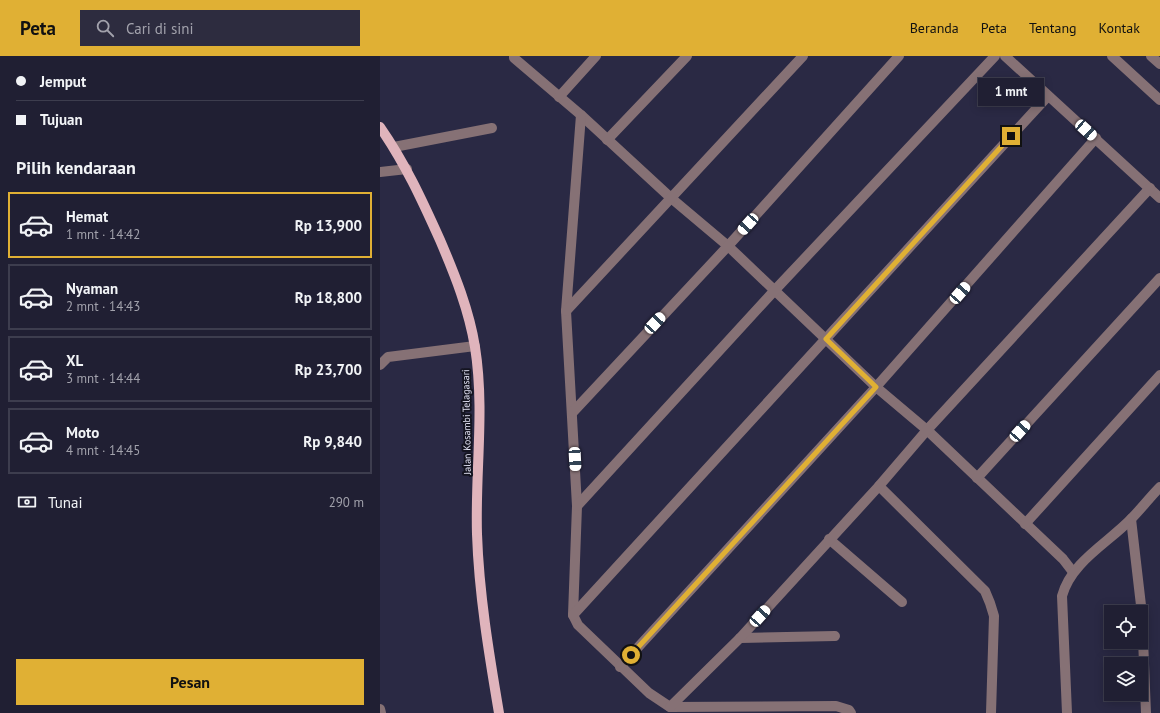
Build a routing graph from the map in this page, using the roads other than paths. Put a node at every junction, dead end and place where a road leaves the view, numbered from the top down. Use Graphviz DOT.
graph roads {
  1 [pos="514,56"];
  2 [pos="596,56"];
  3 [pos="687,56"];
  4 [pos="803,56"];
  5 [pos="899,56"];
  6 [pos="995,56"];
  7 [pos="1005,56"];
  8 [pos="1112,56"];
  9 [pos="1151,56"];
  10 [pos="1160,64"];
  11 [pos="1048,96"];
  12 [pos="559,97"];
  13 [pos="1160,100"];
  14 [pos="581,115"];
  15 [pos="380,126"];
  16 [pos="492,128"];
  17 [pos="1096,138"];
  18 [pos="607,140"];
  19 [pos="394,147"];
  20 [pos="407,169"];
  21 [pos="380,172"];
  22 [pos="1150,188"];
  23 [pos="671,198"];
  24 [pos="1160,198"];
  25 [pos="728,246"];
  26 [pos="1160,278"];
  27 [pos="774,291"];
  28 [pos="566,312"];
  29 [pos="826,339"];
  30 [pos="475,346"];
  31 [pos="380,365"];
  32 [pos="1160,375"];
  33 [pos="876,387"];
  34 [pos="573,412"];
  35 [pos="927,430"];
  36 [pos="977,478"];
  37 [pos="879,486"];
  38 [pos="1160,487"];
  39 [pos="577,506"];
  40 [pos="1132,519"];
  41 [pos="1025,524"];
  42 [pos="830,538"];
  43 [pos="1073,572"];
  44 [pos="902,602"];
  45 [pos="573,615"];
  46 [pos="835,636"];
  47 [pos="740,638"];
  48 [pos="620,666"];
  49 [pos="670,707"];
  50 [pos="380,709"];
  51 [pos="381,713"];
  52 [pos="499,713"];
  53 [pos="851,713"];
  54 [pos="991,713"];
  55 [pos="1067,713"];
  56 [pos="1146,713"];
  1 -- 12 [label="street"];
  2 -- 12 [label="street"];
  3 -- 18 [label="street"];
  4 -- 23 [label="street"];
  5 -- 25 [label="street"];
  6 -- 27 [label="street"];
  7 -- 11 [label="street"];
  8 -- 13 [label="street"];
  9 -- 10 [label="street"];
  11 -- 17 [label="street"];
  11 -- 29 [label="street"];
  12 -- 14 [label="street"];
  14 -- 18 [label="street"];
  14 -- 28 [label="street"];
  15 -- 19 [label="main road, Jalan Kosambi Telagasari"];
  16 -- 19 [label="street"];
  17 -- 22 [label="street"];
  17 -- 33 [label="street"];
  18 -- 23 [label="street"];
  19 -- 20 [label="main road, Jalan Kosambi Telagasari"];
  20 -- 21 [label="street"];
  20 -- 30 [label="main road, Jalan Kosambi Telagasari"];
  22 -- 24 [label="street"];
  22 -- 35 [label="street"];
  23 -- 25 [label="street"];
  23 -- 28 [label="street"];
  25 -- 27 [label="street"];
  25 -- 34 [label="street"];
  26 -- 36 [label="street"];
  27 -- 29 [label="street"];
  27 -- 39 [label="street"];
  28 -- 34 [label="street"];
  29 -- 33 [label="street"];
  29 -- 45 [label="street"];
  30 -- 31 [label="street"];
  30 -- 52 [label="main road, Jalan Kosambi Telagasari"];
  32 -- 41 [label="street"];
  33 -- 35 [label="street"];
  33 -- 48 [label="street"];
  34 -- 39 [label="street"];
  35 -- 36 [label="street"];
  35 -- 37 [label="street"];
  36 -- 41 [label="street"];
  37 -- 42 [label="street"];
  37 -- 54 [label="street"];
  38 -- 40 [label="street"];
  39 -- 45 [label="street"];
  40 -- 43 [label="street"];
  40 -- 56 [label="street"];
  41 -- 43 [label="street"];
  42 -- 44 [label="street"];
  42 -- 47 [label="street"];
  43 -- 55 [label="street"];
  45 -- 48 [label="street"];
  46 -- 47 [label="street"];
  47 -- 49 [label="street"];
  48 -- 49 [label="street"];
  49 -- 53 [label="street"];
  50 -- 51 [label="street"];
}
